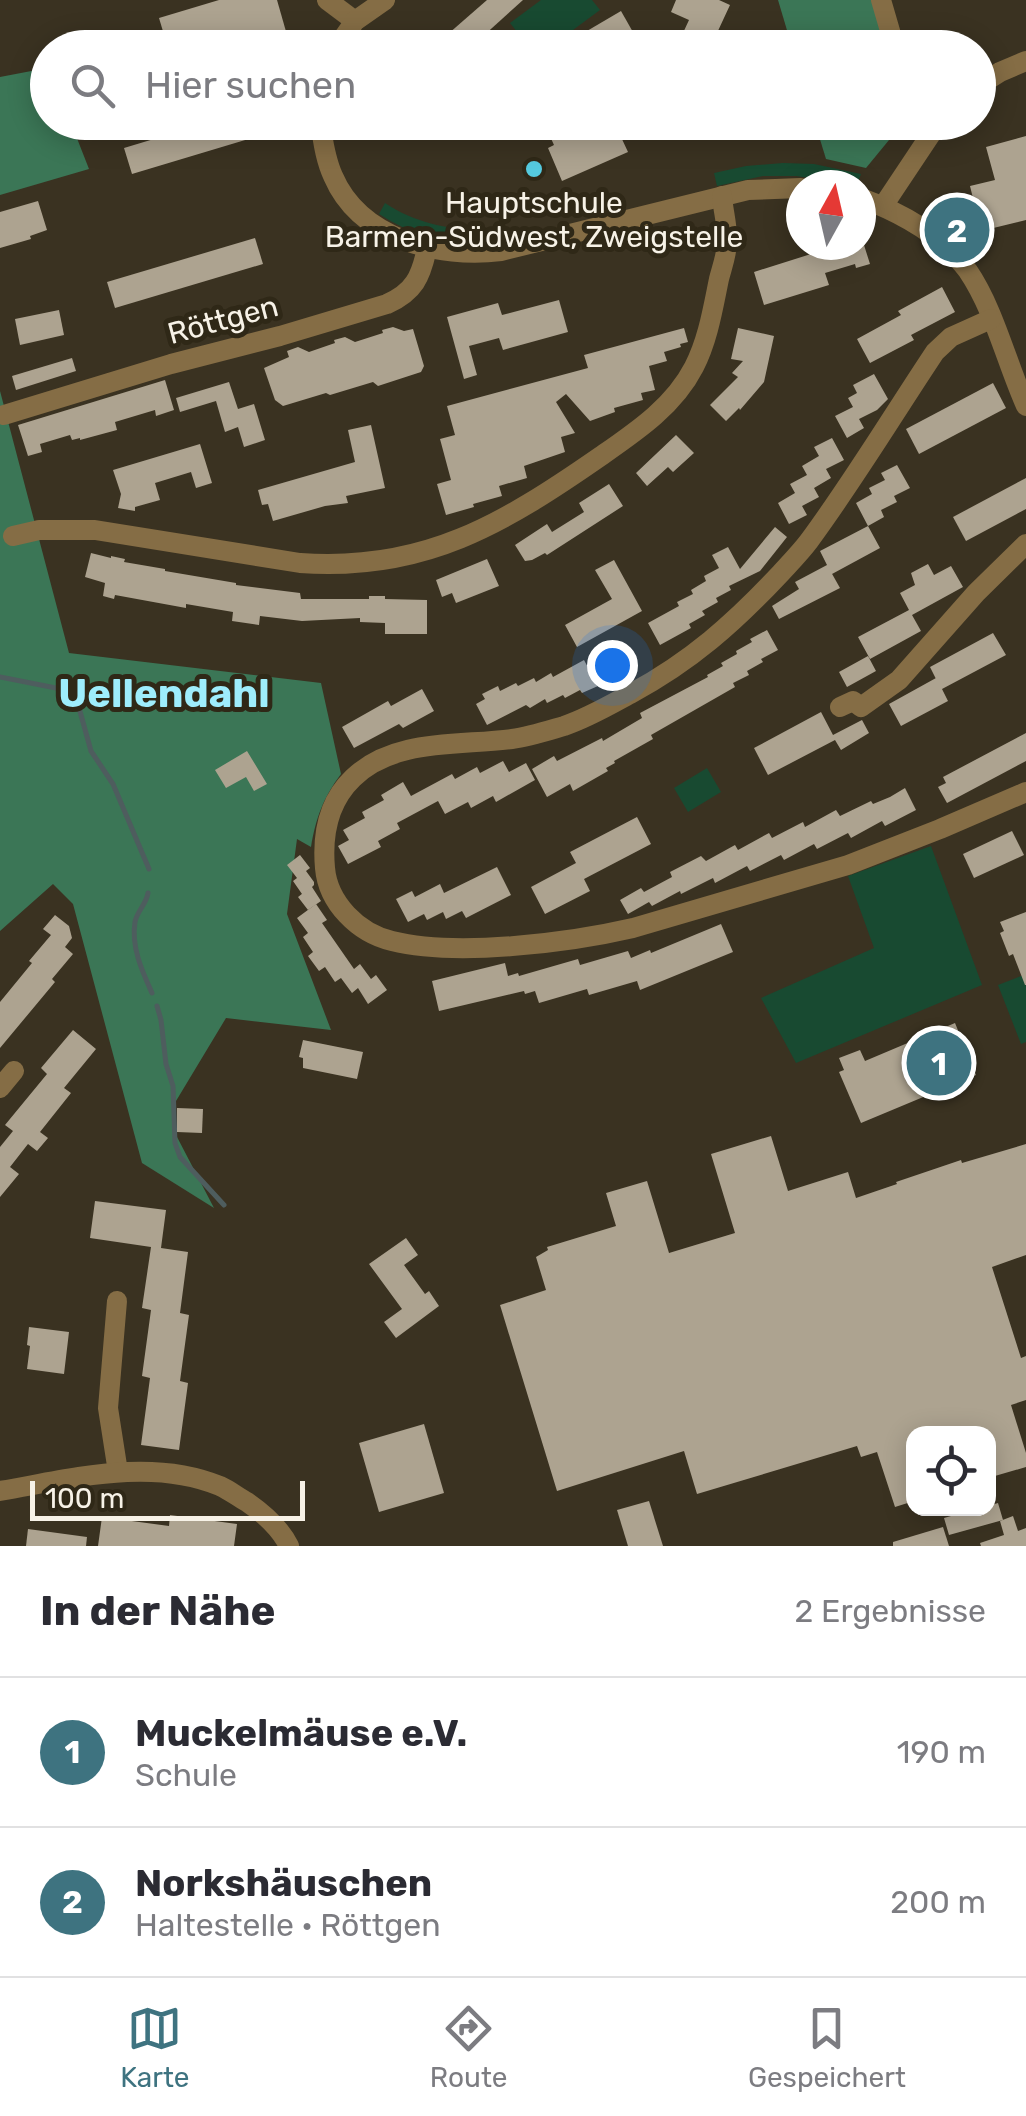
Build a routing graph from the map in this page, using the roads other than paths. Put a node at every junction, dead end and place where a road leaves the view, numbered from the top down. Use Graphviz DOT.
graph roads {
  1 [pos="328,0"];
  2 [pos="384,0"];
  3 [pos="881,0"];
  4 [pos="354,21"];
  5 [pos="348,30"];
  6 [pos="890,30"];
  7 [pos="1026,60"];
  8 [pos="996,75"];
  9 [pos="324,140"];
  10 [pos="925,140"];
  11 [pos="786,188"];
  12 [pos="722,196"];
  13 [pos="876,203"];
  14 [pos="883,206"];
  15 [pos="427,248"];
  16 [pos="991,320"];
  17 [pos="1026,406"];
  18 [pos="4,415"];
  19 [pos="13,536"];
  20 [pos="1026,544"];
  21 [pos="840,708"];
  22 [pos="1026,792"];
  23 [pos="14,1071"];
  24 [pos="0,1088"];
  25 [pos="117,1302"];
  26 [pos="118,1472"];
  27 [pos="0,1491"];
  28 [pos="288,1546"];
  1 -- 4 [label="street"];
  2 -- 4 [label="street"];
  3 -- 6 [label="street"];
  4 -- 5 [label="street"];
  7 -- 8 [label="street"];
  9 -- 15 [label="street"];
  10 -- 14 [label="street"];
  11 -- 12 [label="street"];
  12 -- 15 [label="street"];
  12 -- 19 [label="street"];
  13 -- 14 [label="street"];
  14 -- 16 [label="street"];
  15 -- 18 [label="street, Röttgen"];
  16 -- 17 [label="street"];
  16 -- 22 [label="street"];
  20 -- 21 [label="street"];
  23 -- 24 [label="street"];
  25 -- 26 [label="street"];
  26 -- 27 [label="street"];
  26 -- 28 [label="street"];
}
